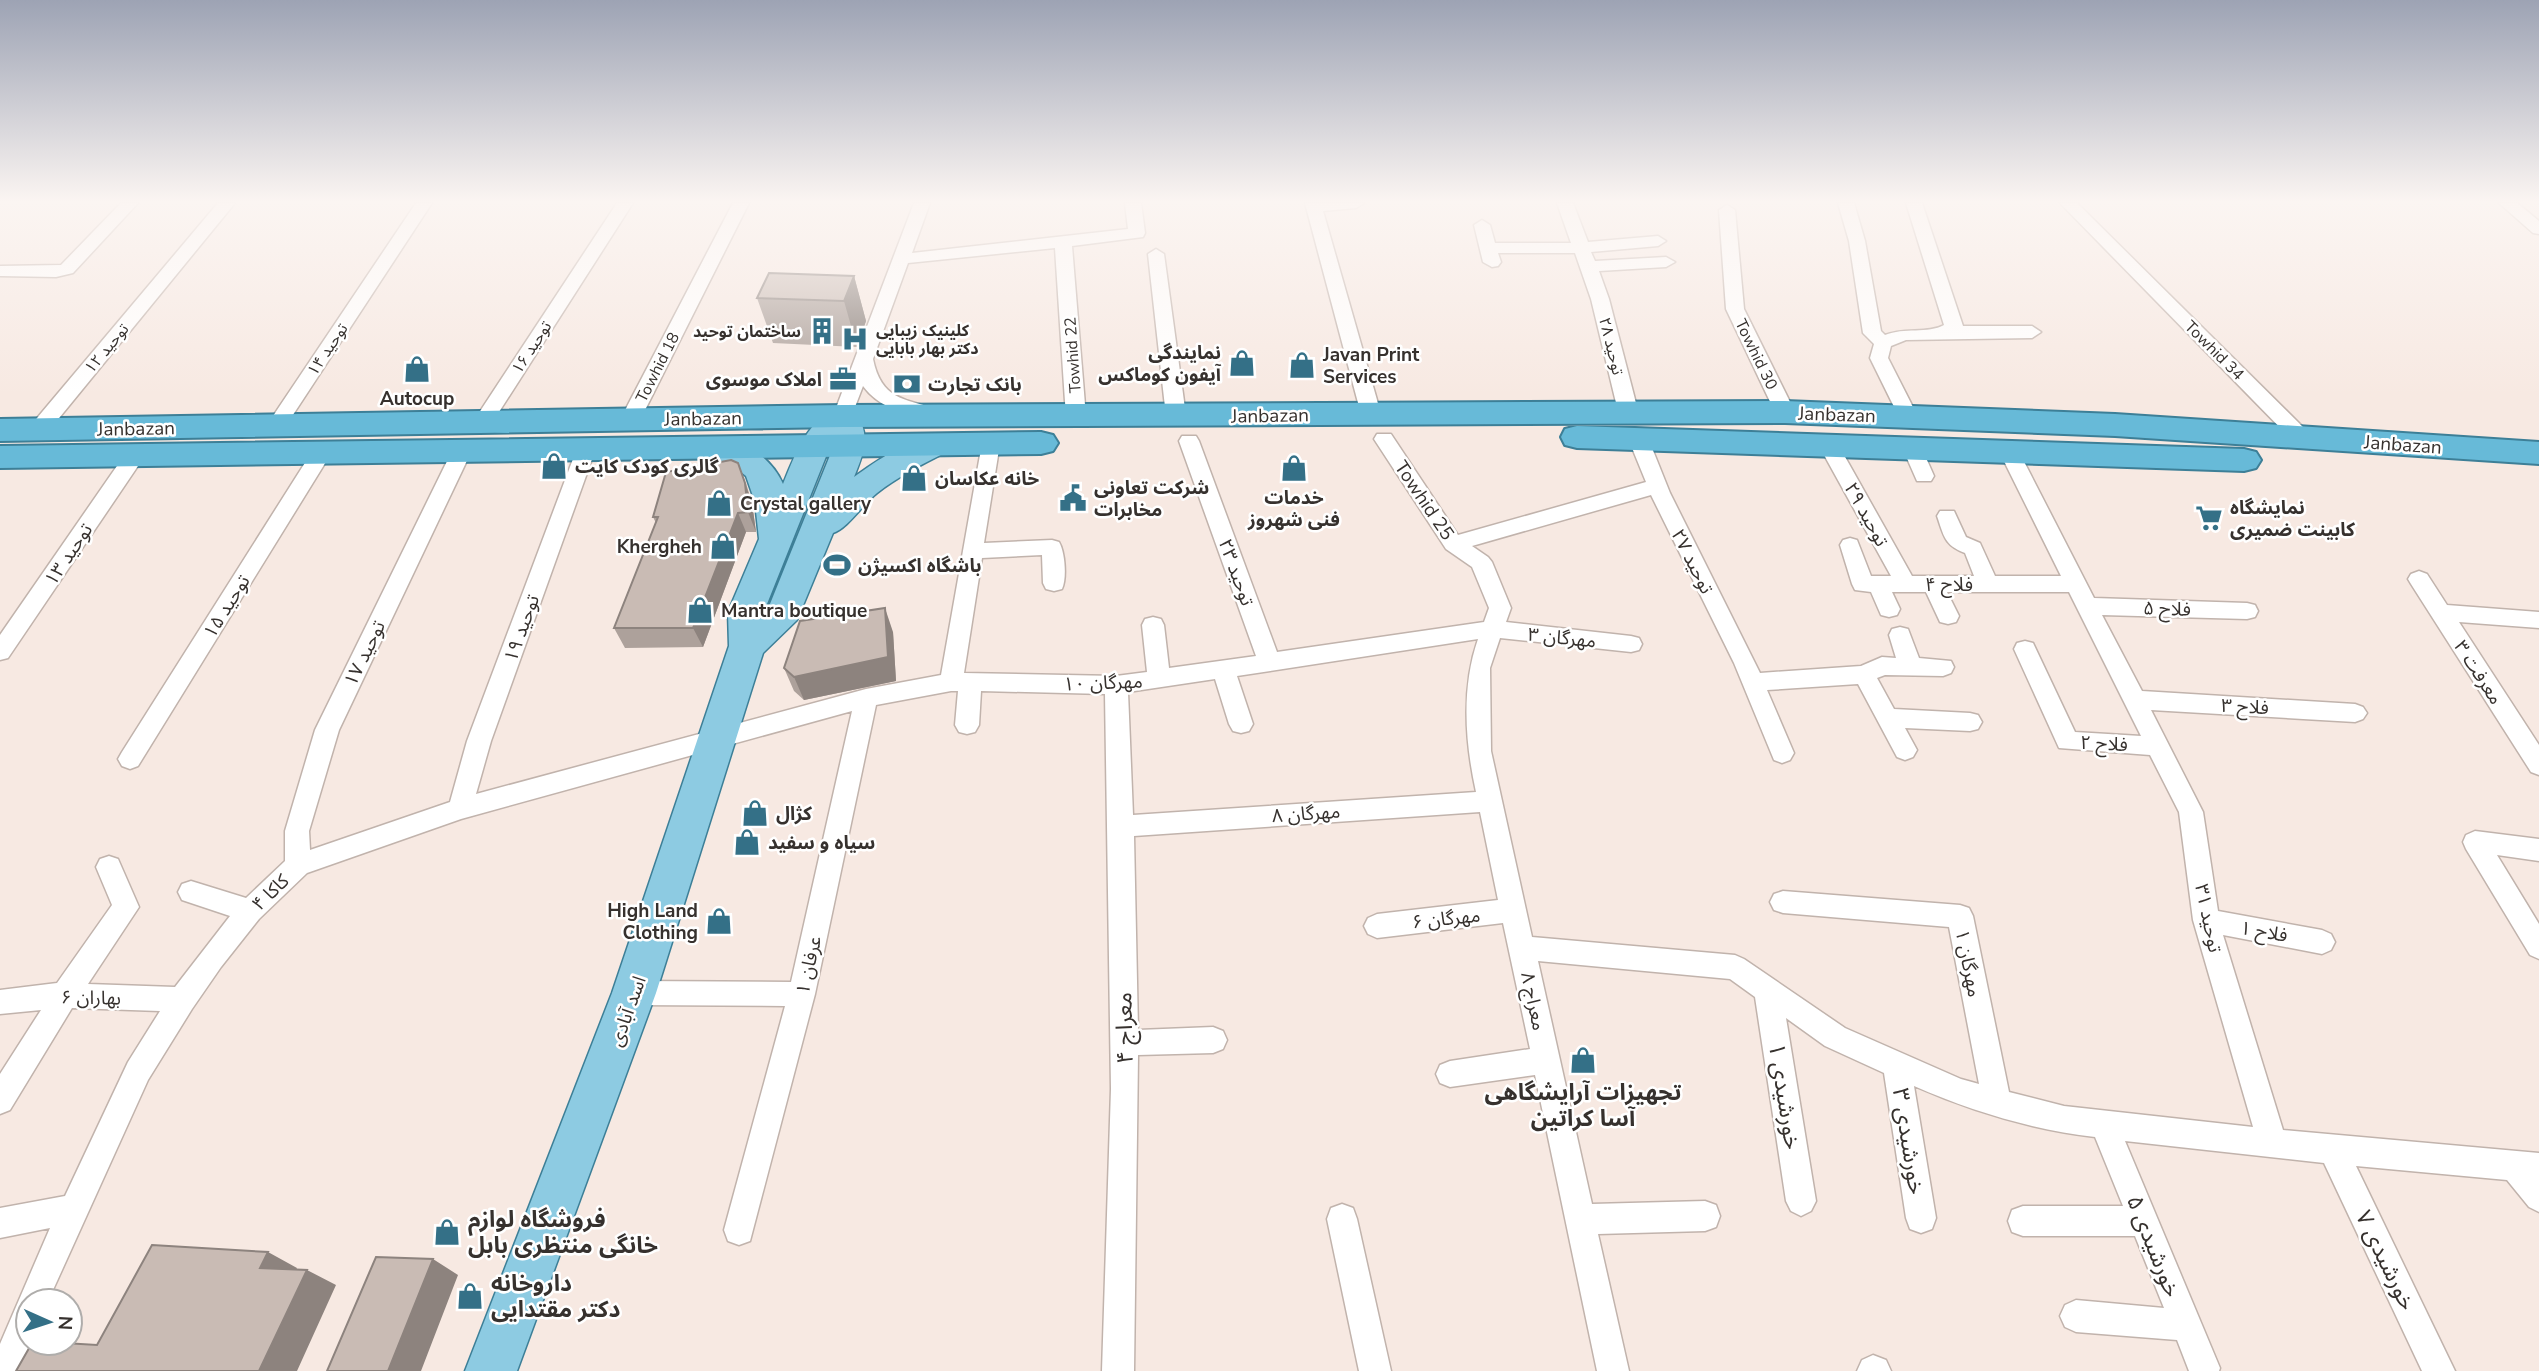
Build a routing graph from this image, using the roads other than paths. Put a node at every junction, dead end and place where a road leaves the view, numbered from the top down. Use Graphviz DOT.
graph roads {
  1 [pos="68,267"];
  2 [pos="174,267"];
  3 [pos="382,267"];
  4 [pos="584,267"];
  5 [pos="708,267"];
  6 [pos="898,267"];
  7 [pos="1065,267"];
  8 [pos="1158,267"];
  9 [pos="1331,267"];
  10 [pos="1588,267"];
  11 [pos="1732,267"];
  12 [pos="1860,267"];
  13 [pos="1935,267"];
  14 [pos="2132,267"];
  15 [pos="0,271"];
  16 [pos="1948,332"];
  17 [pos="2032,332"];
  18 [pos="1883,343"];
  19 [pos="864,358"];
  20 [pos="1785,412"];
  21 [pos="1076,417"];
  22 [pos="630,420"];
  23 [pos="483,422"];
  24 [pos="1633,424"];
  25 [pos="276,426"];
  26 [pos="1378,426"];
  27 [pos="1183,428"];
  28 [pos="39,429"];
  29 [pos="0,430"];
  30 [pos="847,430"];
  31 [pos="939,430"];
  32 [pos="2302,438"];
  33 [pos="990,443"];
  34 [pos="1828,444"];
  35 [pos="815,445"];
  36 [pos="714,446"];
  37 [pos="1915,447"];
  38 [pos="586,448"];
  39 [pos="462,450"];
  40 [pos="2009,451"];
  41 [pos="321,453"];
  42 [pos="2539,453"];
  43 [pos="135,455"];
  44 [pos="0,457"];
  45 [pos="2539,477"];
  46 [pos="1657,486"];
  47 [pos="1947,516"];
  48 [pos="775,541"];
  49 [pos="811,543"];
  50 [pos="1453,544"];
  51 [pos="1850,545"];
  52 [pos="972,551"];
  53 [pos="2419,579"];
  54 [pos="1054,583"];
  55 [pos="1878,583"];
  56 [pos="1905,583"];
  57 [pos="1933,584"];
  58 [pos="1988,584"];
  59 [pos="2077,584"];
  60 [pos="2087,606"];
  61 [pos="1889,609"];
  62 [pos="2247,611"];
  63 [pos="2440,613"];
  64 [pos="1948,616"];
  65 [pos="2539,620"];
  66 [pos="1153,625"];
  67 [pos="9,627"];
  68 [pos="1492,629"];
  69 [pos="1900,635"];
  70 [pos="1631,644"];
  71 [pos="747,646"];
  72 [pos="2025,649"];
  73 [pos="0,652"];
  74 [pos="1270,663"];
  75 [pos="1910,666"];
  76 [pos="1943,667"];
  77 [pos="1223,670"];
  78 [pos="1864,675"];
  79 [pos="1158,679"];
  80 [pos="960,682"];
  81 [pos="1753,682"];
  82 [pos="1116,685"];
  83 [pos="866,698"];
  84 [pos="2134,700"];
  85 [pos="2355,713"];
  86 [pos="1887,718"];
  87 [pos="1970,722"];
  88 [pos="967,724"];
  89 [pos="1241,724"];
  90 [pos="717,737"];
  91 [pos="2158,746"];
  92 [pos="1905,750"];
  93 [pos="1782,753"];
  94 [pos="130,760"];
  95 [pos="2539,765"];
  96 [pos="1490,801"];
  97 [pos="460,809"];
  98 [pos="1121,826"];
  99 [pos="2539,850"];
  100 [pos="298,865"];
  101 [pos="109,867"];
  102 [pos="191,892"];
  103 [pos="1783,902"];
  104 [pos="1514,910"];
  105 [pos="250,911"];
  106 [pos="2206,920"];
  107 [pos="1377,926"];
  108 [pos="2322,942"];
  109 [pos="2539,947"];
  110 [pos="1522,948"];
  111 [pos="1768,991"];
  112 [pos="634,993"];
  113 [pos="802,993"];
  114 [pos="65,995"];
  115 [pos="182,1000"];
  116 [pos="0,1002"];
  117 [pos="1213,1040"];
  118 [pos="1124,1043"];
  119 [pos="1547,1060"];
  120 [pos="1897,1064"];
  121 [pos="1450,1074"];
  122 [pos="0,1100"];
  123 [pos="1997,1102"];
  124 [pos="2104,1124"];
  125 [pos="2272,1141"];
  126 [pos="2333,1150"];
  127 [pos="2527,1167"];
  128 [pos="2539,1197"];
  129 [pos="1801,1201"];
  130 [pos="73,1209"];
  131 [pos="1705,1216"];
  132 [pos="1921,1218"];
  133 [pos="1342,1219"];
  134 [pos="1581,1219"];
  135 [pos="2144,1221"];
  136 [pos="2023,1222"];
  137 [pos="0,1223"];
  138 [pos="739,1230"];
  139 [pos="38,1287"];
  140 [pos="2076,1316"];
  141 [pos="2186,1325"];
  142 [pos="14,1341"];
  143 [pos="3,1364"];
  144 [pos="2204,1368"];
  145 [pos="491,1371"];
  146 [pos="1118,1371"];
  147 [pos="1375,1371"];
  148 [pos="1614,1371"];
  149 [pos="2439,1371"];
  1 -- 15 [label="street"];
  2 -- 28 [label="street, توحید ۱۲"];
  3 -- 25 [label="street, توحید ۱۴"];
  4 -- 23 [label="street, توحید ۱۶"];
  5 -- 22 [label="street, Towhid 18"];
  6 -- 19 [label="street"];
  7 -- 21 [label="street, Towhid 22"];
  8 -- 27 [label="street, توحید ۲۳"];
  9 -- 26 [label="street, Towhid 25"];
  10 -- 24 [label="street, توحید ۲۸"];
  11 -- 20 [label="street, Towhid 30"];
  12 -- 18 [label="street"];
  13 -- 16 [label="street"];
  14 -- 32 [label="street, Towhid 34"];
  16 -- 17 [label="street"];
  16 -- 18 [label="street"];
  18 -- 37 [label="street"];
  19 -- 30 [label="street"];
  19 -- 31 [label="street"];
  20 -- 24 [label="highway, Janbazan"];
  20 -- 37 [label="highway, Janbazan"];
  21 -- 27 [label="highway, Janbazan"];
  21 -- 31 [label="highway, Janbazan"];
  22 -- 23 [label="highway, Janbazan"];
  22 -- 30 [label="highway, Janbazan"];
  23 -- 25 [label="highway, Janbazan"];
  24 -- 26 [label="highway, Janbazan"];
  24 -- 34 [label="highway, Janbazan"];
  24 -- 46 [label="street, توحید ۲۷"];
  25 -- 28 [label="highway, Janbazan"];
  26 -- 27 [label="highway, Janbazan"];
  26 -- 50 [label="street, Towhid 25"];
  27 -- 33 [label="highway, Janbazan"];
  27 -- 74 [label="street, توحید ۲۳"];
  28 -- 29 [label="highway, Janbazan"];
  30 -- 31 [label="highway, Janbazan"];
  30 -- 35 [label="highway, Janbazan"];
  30 -- 49 [label="main road, اسد آبادی"];
  31 -- 33 [label="highway, Janbazan"];
  31 -- 49 [label="main road"];
  32 -- 37 [label="highway, Janbazan"];
  32 -- 42 [label="highway, Janbazan"];
  33 -- 52 [label="street"];
  34 -- 37 [label="highway, Janbazan"];
  34 -- 56 [label="street, توحید ۲۹"];
  35 -- 36 [label="highway, Janbazan"];
  35 -- 48 [label="main road, اسد آبادی"];
  36 -- 38 [label="highway, Janbazan"];
  36 -- 48 [label="main road"];
  37 -- 40 [label="highway, Janbazan"];
  38 -- 39 [label="highway, Janbazan"];
  38 -- 97 [label="street, توحید ۱۹"];
  39 -- 41 [label="highway, Janbazan"];
  39 -- 100 [label="street, توحید ۱۷"];
  40 -- 45 [label="highway, Janbazan"];
  40 -- 59 [label="street, توحید ۳۱"];
  41 -- 43 [label="highway, Janbazan"];
  41 -- 94 [label="street, توحید ۱۵"];
  43 -- 44 [label="highway, Janbazan"];
  43 -- 67 [label="street, توحید ۱۳"];
  46 -- 50 [label="street"];
  46 -- 81 [label="street, توحید ۲۷"];
  47 -- 58 [label="street"];
  48 -- 71 [label="main road, اسد آبادی"];
  49 -- 71 [label="main road, اسد آبادی"];
  50 -- 68 [label="street, Towhid 25"];
  51 -- 55 [label="street"];
  52 -- 54 [label="street"];
  52 -- 80 [label="street"];
  53 -- 63 [label="street, معرفت ۳"];
  55 -- 56 [label="street, فلاح ۴"];
  55 -- 61 [label="street"];
  56 -- 57 [label="street, فلاح ۴"];
  57 -- 58 [label="street, فلاح ۴"];
  57 -- 64 [label="street"];
  58 -- 59 [label="street, فلاح ۴"];
  59 -- 60 [label="street, توحید ۳۱"];
  60 -- 62 [label="street, فلاح ۵"];
  60 -- 84 [label="street, توحید ۳۱"];
  63 -- 65 [label="street"];
  63 -- 95 [label="street, معرفت ۳"];
  66 -- 79 [label="street"];
  67 -- 73 [label="street, توحید ۱۳"];
  68 -- 70 [label="street, مهرگان ۳"];
  68 -- 74 [label="street, مهرگان ۱۰"];
  68 -- 96 [label="street, معراج ۸"];
  69 -- 75 [label="street"];
  71 -- 90 [label="main road, اسد آبادی"];
  72 -- 91 [label="street, فلاح ۲"];
  74 -- 77 [label="street, مهرگان ۱۰"];
  75 -- 76 [label="street"];
  75 -- 78 [label="street"];
  77 -- 79 [label="street, مهرگان ۱۰"];
  77 -- 89 [label="street"];
  78 -- 81 [label="street"];
  78 -- 86 [label="street"];
  79 -- 82 [label="street, مهرگان ۱۰"];
  80 -- 82 [label="street, مهرگان ۱۰"];
  80 -- 83 [label="street, مهرگان ۱۰"];
  80 -- 88 [label="street"];
  81 -- 93 [label="street, توحید ۲۷"];
  82 -- 98 [label="street, معراج ۴"];
  83 -- 90 [label="street, مهرگان ۱۰"];
  83 -- 113 [label="street, عرفان ۱"];
  84 -- 85 [label="street, فلاح ۳"];
  84 -- 91 [label="street, توحید ۳۱"];
  86 -- 87 [label="street"];
  86 -- 92 [label="street"];
  90 -- 97 [label="street, کاکا ۴"];
  90 -- 112 [label="main road, اسد آبادی"];
  91 -- 106 [label="street, توحید ۳۱"];
  96 -- 98 [label="street, مهرگان ۸"];
  96 -- 104 [label="street, معراج ۸"];
  97 -- 100 [label="street, کاکا ۴"];
  98 -- 118 [label="street, معراج ۴"];
  99 -- 109 [label="street"];
  100 -- 105 [label="street, کاکا ۴"];
  101 -- 114 [label="street"];
  102 -- 105 [label="street"];
  103 -- 123 [label="street, مهرگان ۱"];
  104 -- 107 [label="street, مهرگان ۶"];
  104 -- 110 [label="street, معراج ۸"];
  105 -- 115 [label="street, کاکا ۴"];
  106 -- 108 [label="street, فلاح ۱"];
  106 -- 125 [label="street, توحید ۳۱"];
  110 -- 111 [label="street"];
  110 -- 119 [label="street, معراج ۸"];
  111 -- 120 [label="street"];
  111 -- 129 [label="street, خورشیدی ۱"];
  112 -- 113 [label="street"];
  112 -- 145 [label="main road, اسد آبادی"];
  113 -- 138 [label="street, عرفان ۱"];
  114 -- 115 [label="street, بهاران ۶"];
  114 -- 116 [label="street, بهاران ۶"];
  114 -- 122 [label="street"];
  115 -- 130 [label="street, کاکا ۴"];
  117 -- 118 [label="street"];
  118 -- 146 [label="street, معراج ۴"];
  119 -- 121 [label="street"];
  119 -- 134 [label="street, معراج ۸"];
  120 -- 123 [label="street"];
  120 -- 132 [label="street, خورشیدی ۳"];
  123 -- 124 [label="street"];
  124 -- 125 [label="street"];
  124 -- 135 [label="street, خورشیدی ۵"];
  125 -- 126 [label="street"];
  126 -- 127 [label="street"];
  126 -- 149 [label="street, خورشیدی ۷"];
  127 -- 128 [label="street"];
  130 -- 137 [label="street"];
  130 -- 139 [label="street, کاکا ۴"];
  131 -- 134 [label="street"];
  133 -- 147 [label="street"];
  134 -- 148 [label="street, معراج ۸"];
  135 -- 136 [label="street"];
  135 -- 141 [label="street, خورشیدی ۵"];
  140 -- 141 [label="street"];
  141 -- 144 [label="street, خورشیدی ۵"];
  142 -- 143 [label="street"];
}
